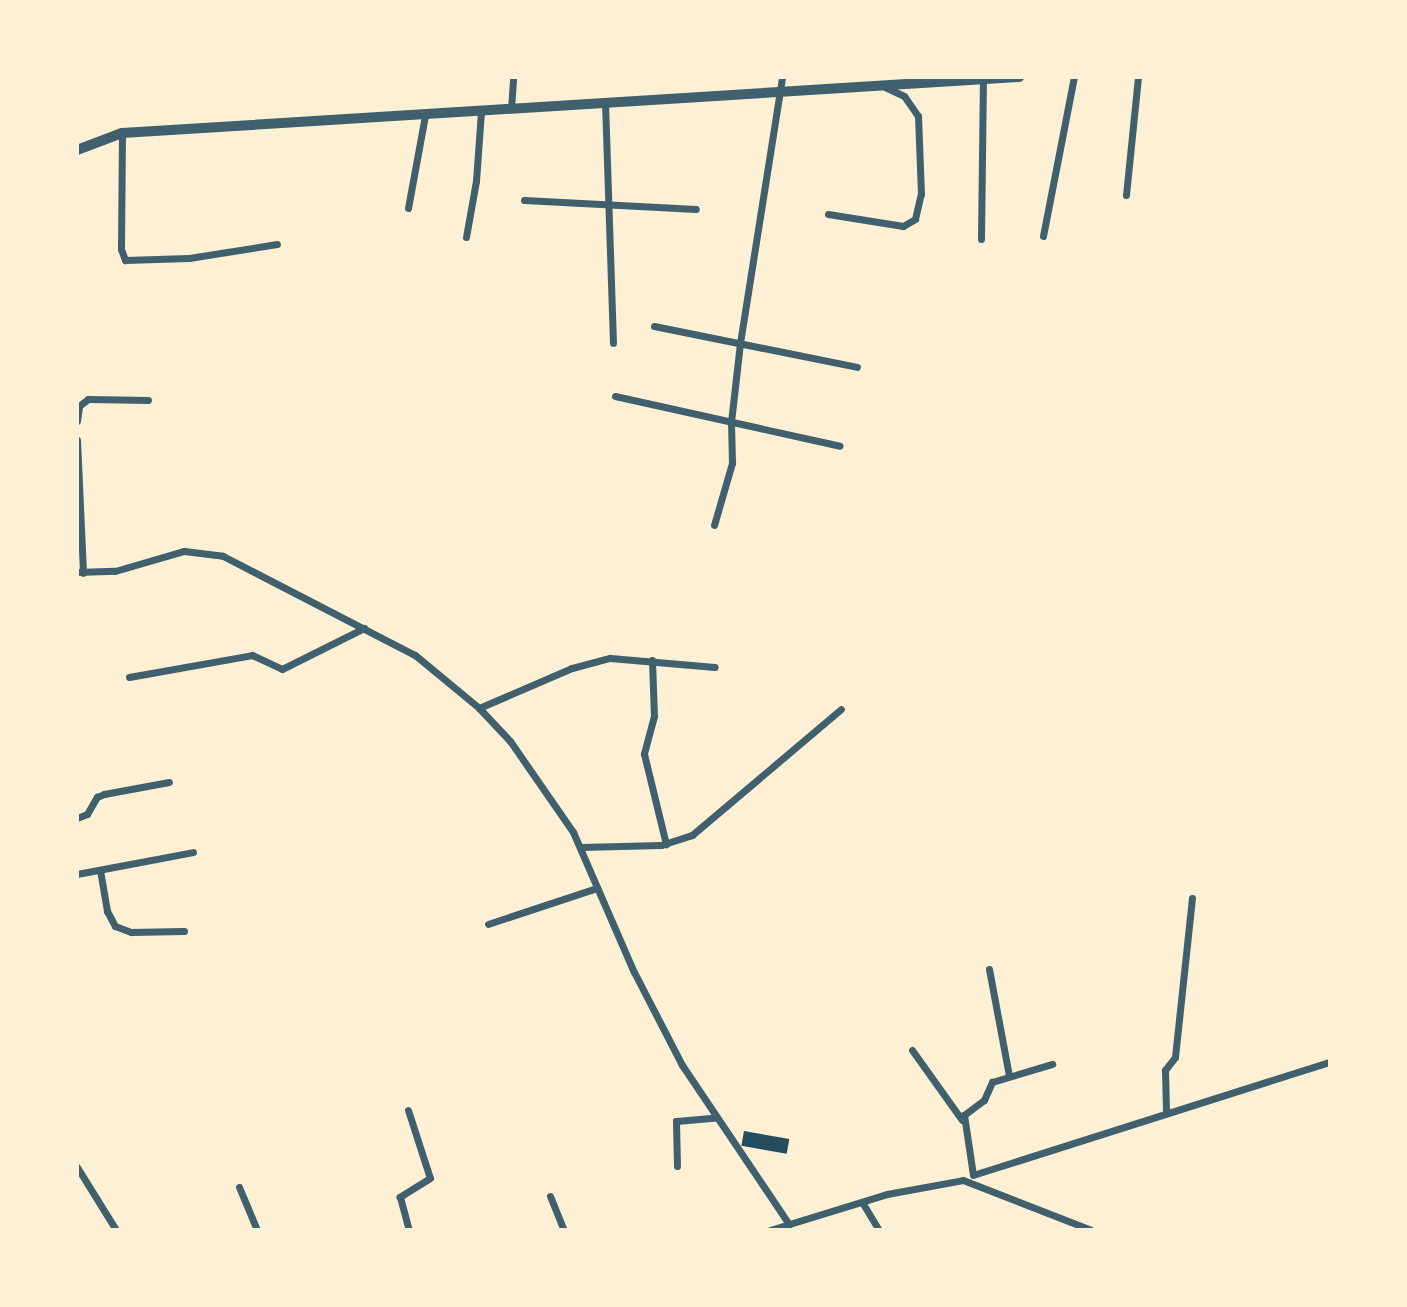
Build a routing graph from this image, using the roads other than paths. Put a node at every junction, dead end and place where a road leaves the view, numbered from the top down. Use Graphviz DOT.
graph roads {
  1 [pos="513,77"];
  2 [pos="782,77"];
  3 [pos="1019,77"];
  4 [pos="1074,77"];
  5 [pos="1138,77"];
  6 [pos="923,80"];
  7 [pos="983,80"];
  8 [pos="884,87"];
  9 [pos="780,94"];
  10 [pos="605,102"];
  11 [pos="511,109"];
  12 [pos="481,111"];
  13 [pos="425,115"];
  14 [pos="122,133"];
  15 [pos="77,150"];
  16 [pos="1126,195"];
  17 [pos="524,200"];
  18 [pos="606,206"];
  19 [pos="408,208"];
  20 [pos="696,209"];
  21 [pos="828,214"];
  22 [pos="1043,236"];
  23 [pos="466,237"];
  24 [pos="981,239"];
  25 [pos="277,244"];
  26 [pos="654,326"];
  27 [pos="613,343"];
  28 [pos="740,343"];
  29 [pos="857,367"];
  30 [pos="615,396"];
  31 [pos="148,400"];
  32 [pos="77,421"];
  33 [pos="731,422"];
  34 [pos="77,440"];
  35 [pos="840,446"];
  36 [pos="713,525"];
  37 [pos="80,572"];
  38 [pos="364,628"];
  39 [pos="652,660"];
  40 [pos="715,667"];
  41 [pos="128,677"];
  42 [pos="479,708"];
  43 [pos="841,709"];
  44 [pos="169,782"];
  45 [pos="77,818"];
  46 [pos="666,844"];
  47 [pos="581,846"];
  48 [pos="193,852"];
  49 [pos="100,870"];
  50 [pos="77,874"];
  51 [pos="597,888"];
  52 [pos="1192,898"];
  53 [pos="488,924"];
  54 [pos="184,932"];
  55 [pos="989,969"];
  56 [pos="912,1050"];
  57 [pos="1330,1062"];
  58 [pos="1052,1064"];
  59 [pos="1009,1076"];
  60 [pos="408,1110"];
  61 [pos="1166,1111"];
  62 [pos="714,1118"];
  63 [pos="962,1120"];
  64 [pos="677,1166"];
  65 [pos="77,1167"];
  66 [pos="976,1174"];
  67 [pos="963,1180"];
  68 [pos="239,1187"];
  69 [pos="550,1196"];
  70 [pos="862,1202"];
  71 [pos="789,1224"];
  72 [pos="116,1230"];
  73 [pos="257,1230"];
  74 [pos="409,1230"];
  75 [pos="564,1230"];
  76 [pos="770,1230"];
  77 [pos="879,1230"];
  78 [pos="1091,1230"];
  1 -- 11 [label="street"];
  2 -- 9 [label="street"];
  3 -- 7 [label="street"];
  4 -- 22 [label="street"];
  5 -- 16 [label="street"];
  6 -- 7 [label="street"];
  6 -- 8 [label="street"];
  7 -- 24 [label="street"];
  8 -- 9 [label="street"];
  8 -- 21 [label="street"];
  9 -- 10 [label="street"];
  9 -- 28 [label="street"];
  10 -- 11 [label="street"];
  10 -- 18 [label="street"];
  11 -- 12 [label="street"];
  12 -- 13 [label="street"];
  12 -- 23 [label="street"];
  13 -- 14 [label="street"];
  13 -- 19 [label="street"];
  14 -- 15 [label="street"];
  14 -- 25 [label="street"];
  17 -- 18 [label="street"];
  18 -- 20 [label="street"];
  18 -- 27 [label="street"];
  26 -- 28 [label="street"];
  28 -- 29 [label="street"];
  28 -- 33 [label="street"];
  30 -- 33 [label="street"];
  31 -- 32 [label="street"];
  33 -- 35 [label="street"];
  33 -- 36 [label="street"];
  34 -- 37 [label="street"];
  37 -- 38 [label="street"];
  38 -- 41 [label="street"];
  38 -- 42 [label="street"];
  39 -- 40 [label="street"];
  39 -- 42 [label="street"];
  39 -- 46 [label="street"];
  42 -- 47 [label="street"];
  43 -- 46 [label="street"];
  44 -- 45 [label="street"];
  46 -- 47 [label="street"];
  47 -- 51 [label="street"];
  48 -- 49 [label="street"];
  49 -- 50 [label="street"];
  49 -- 54 [label="street"];
  51 -- 53 [label="street"];
  51 -- 62 [label="street"];
  52 -- 61 [label="street"];
  55 -- 59 [label="street"];
  56 -- 63 [label="street"];
  57 -- 61 [label="street"];
  58 -- 59 [label="street"];
  59 -- 63 [label="street"];
  60 -- 74 [label="street"];
  61 -- 66 [label="street"];
  62 -- 64 [label="street"];
  62 -- 71 [label="street"];
  63 -- 66 [label="street"];
  65 -- 72 [label="street"];
  66 -- 67 [label="street"];
  67 -- 70 [label="street"];
  67 -- 78 [label="street"];
  68 -- 73 [label="street"];
  69 -- 75 [label="street"];
  70 -- 71 [label="street"];
  70 -- 77 [label="street"];
  71 -- 76 [label="street"];
}
